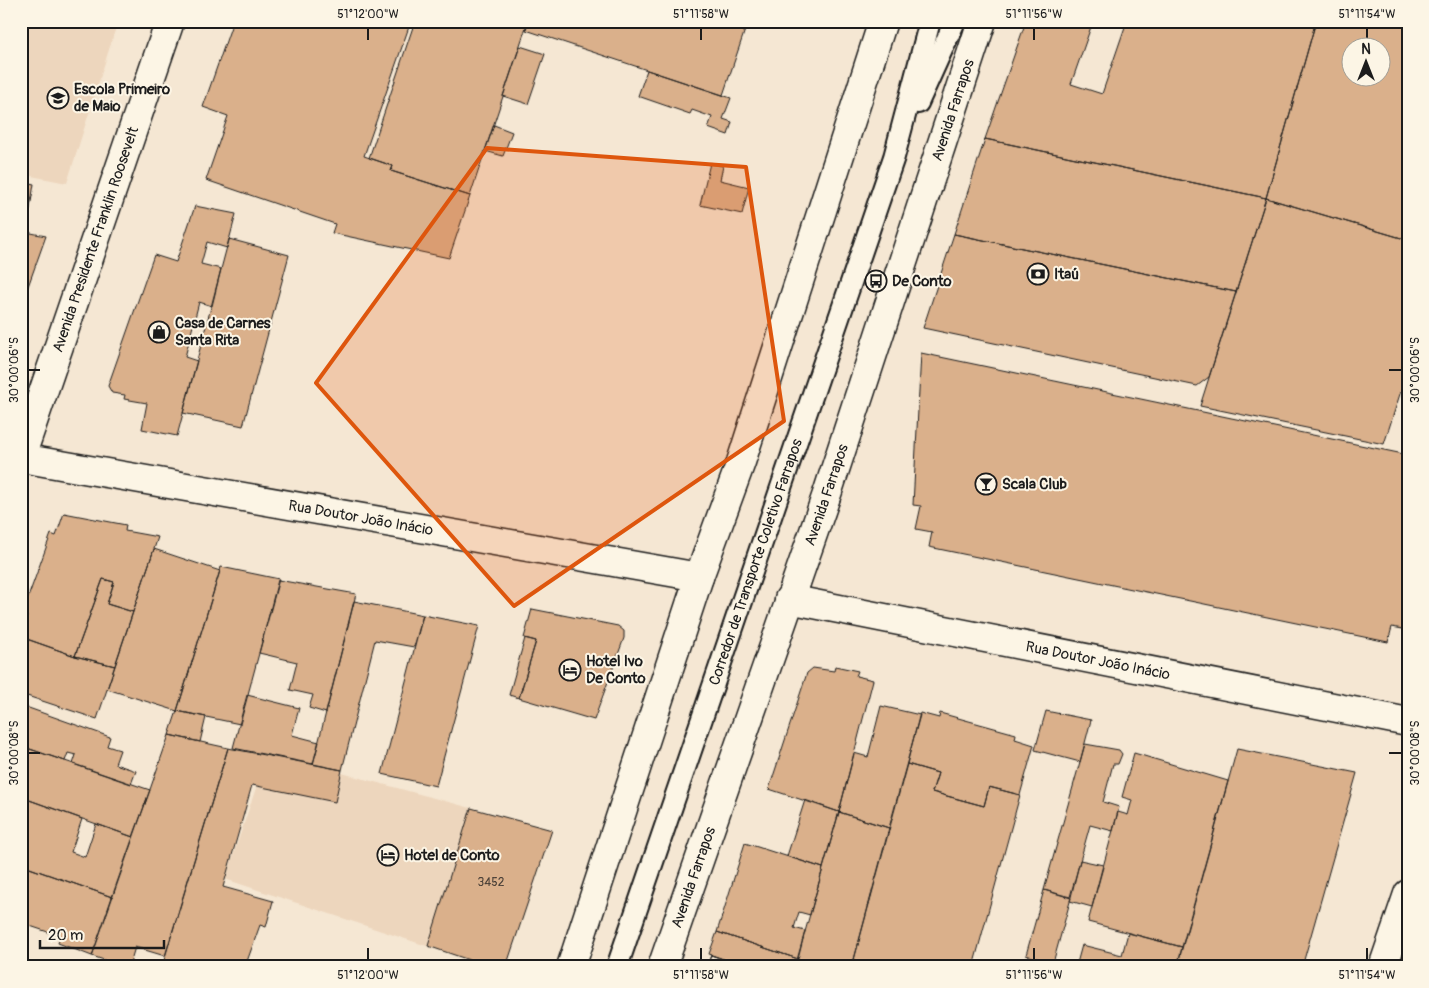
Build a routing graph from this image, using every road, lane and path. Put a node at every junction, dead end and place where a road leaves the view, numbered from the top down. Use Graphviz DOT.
graph roads {
  1 [pos="170,21"];
  2 [pos="883,21"];
  3 [pos="930,21"];
  4 [pos="955,21"];
  5 [pos="982,21"];
  6 [pos="894,157"];
  7 [pos="21,458"];
  8 [pos="699,577"];
  9 [pos="789,599"];
  10 [pos="1408,722"];
  11 [pos="1408,894"];
  12 [pos="641,897"];
  13 [pos="571,967"];
  14 [pos="605,967"];
  15 [pos="617,967"];
  16 [pos="628,967"];
  17 [pos="662,967"];
  18 [pos="1383,967"];
  1 -- 7 [label="main road, Avenida Presidente Franklin Roosevelt"];
  2 -- 8 [label="main road"];
  3 -- 6 [label="lane, Corredor de Transporte Coletivo Farrapos"];
  4 -- 6 [label="lane, Corredor de Transporte Coletivo Farrapos"];
  5 -- 9 [label="main road, Avenida Farrapos"];
  6 -- 12 [label="lane, Corredor de Transporte Coletivo Farrapos"];
  7 -- 8 [label="main road, Rua Doutor João Inácio"];
  8 -- 13 [label="main road"];
  9 -- 10 [label="main road, Rua Doutor João Inácio"];
  9 -- 17 [label="main road, Avenida Farrapos"];
  11 -- 18 [label="main road"];
  12 -- 14 [label="lane"];
  12 -- 15 [label="lane, Corredor de Transporte Coletivo Farrapos"];
  12 -- 16 [label="lane"];
}
